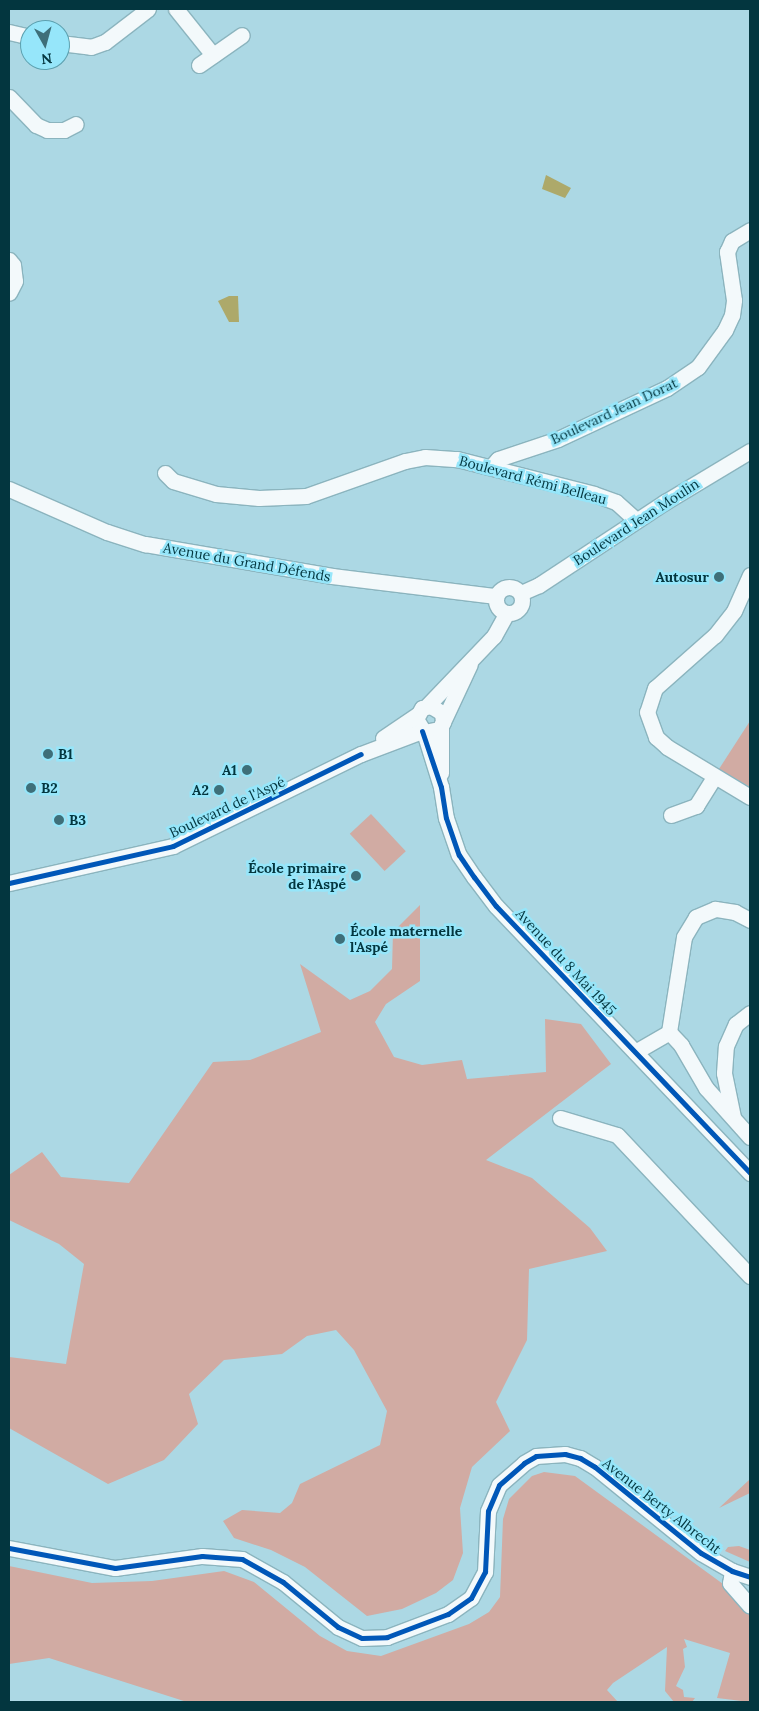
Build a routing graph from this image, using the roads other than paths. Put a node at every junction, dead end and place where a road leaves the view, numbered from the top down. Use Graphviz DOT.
graph roads {
  1 [pos="148,9"];
  2 [pos="176,9"];
  3 [pos="242,35"];
  4 [pos="70,44"];
  5 [pos="213,55"];
  6 [pos="199,65"];
  7 [pos="9,97"];
  8 [pos="76,124"];
  9 [pos="750,230"];
  10 [pos="9,260"];
  11 [pos="9,293"];
  12 [pos="750,453"];
  13 [pos="492,466"];
  14 [pos="165,473"];
  15 [pos="9,489"];
  16 [pos="636,520"];
  17 [pos="750,575"];
  18 [pos="521,593"];
  19 [pos="496,596"];
  20 [pos="507,613"];
  21 [pos="470,664"];
  22 [pos="422,711"];
  23 [pos="442,724"];
  24 [pos="423,731"];
  25 [pos="361,754"];
  26 [pos="714,777"];
  27 [pos="441,787"];
  28 [pos="750,797"];
  29 [pos="671,815"];
  30 [pos="9,883"];
  31 [pos="750,920"];
  32 [pos="750,1013"];
  33 [pos="669,1032"];
  34 [pos="636,1052"];
  35 [pos="560,1118"];
  36 [pos="733,1118"];
  37 [pos="750,1137"];
  38 [pos="750,1173"];
  39 [pos="750,1276"];
  40 [pos="9,1548"];
  41 [pos="732,1571"];
  42 [pos="750,1576"];
  43 [pos="750,1606"];
  1 -- 4 [label="street"];
  2 -- 5 [label="street"];
  3 -- 5 [label="street"];
  5 -- 6 [label="street"];
  7 -- 8 [label="street"];
  9 -- 13 [label="street, Boulevard Jean Dorat"];
  10 -- 11 [label="street"];
  12 -- 16 [label="street, Boulevard Jean Moulin"];
  13 -- 14 [label="street, Boulevard Rémi Belleau"];
  13 -- 16 [label="street, Boulevard Rémi Belleau"];
  15 -- 19 [label="street, Avenue du Grand Défends"];
  16 -- 18 [label="street, Boulevard Jean Moulin"];
  17 -- 26 [label="street"];
  18 -- 19 [label="street"];
  18 -- 20 [label="street"];
  19 -- 20 [label="street"];
  20 -- 21 [label="street, Boulevard de l'Aspé"];
  21 -- 22 [label="street, Boulevard de l'Aspé"];
  21 -- 23 [label="street, Boulevard de l'Aspé"];
  22 -- 23 [label="street"];
  22 -- 24 [label="street"];
  22 -- 25 [label="street, Boulevard de l'Aspé"];
  23 -- 24 [label="street"];
  23 -- 27 [label="street, Avenue du 8 Mai 1945"];
  24 -- 25 [label="street, Boulevard de l'Aspé"];
  24 -- 27 [label="street, Avenue du 8 Mai 1945"];
  25 -- 30 [label="street, Boulevard de l'Aspé"];
  26 -- 28 [label="street"];
  26 -- 29 [label="street"];
  27 -- 34 [label="street, Avenue du 8 Mai 1945"];
  31 -- 33 [label="street"];
  32 -- 36 [label="street"];
  33 -- 34 [label="street"];
  33 -- 36 [label="street"];
  34 -- 38 [label="street, Avenue du 8 Mai 1945"];
  35 -- 39 [label="street"];
  36 -- 37 [label="street"];
  40 -- 41 [label="street, Avenue Berty Albrecht"];
  41 -- 42 [label="street, Avenue Berty Albrecht"];
  41 -- 43 [label="street"];
}
